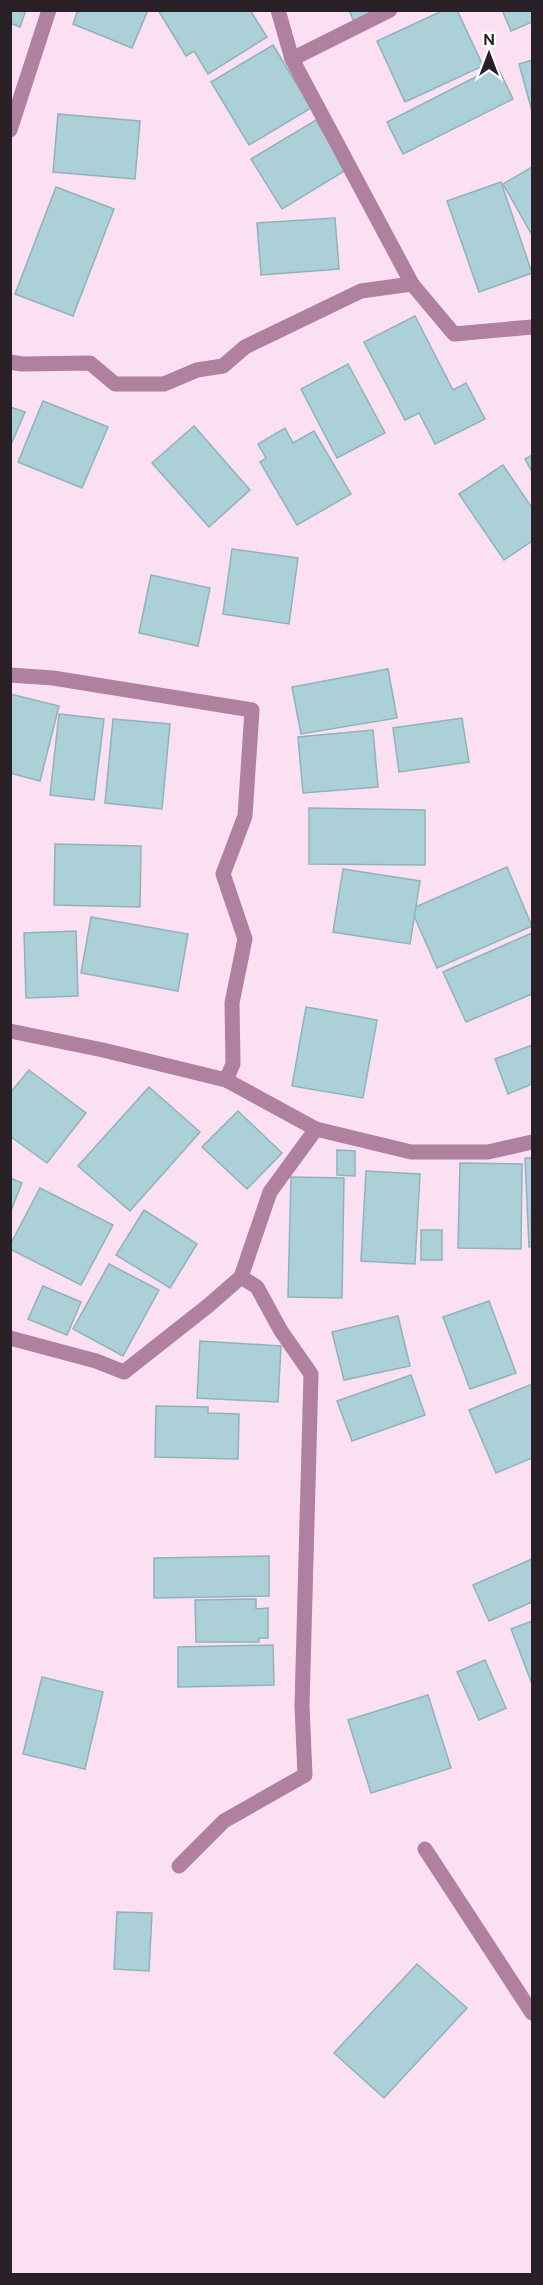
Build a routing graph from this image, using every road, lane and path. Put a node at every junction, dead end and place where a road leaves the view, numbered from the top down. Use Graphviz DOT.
graph roads {
  1 [pos="49,10"];
  2 [pos="278,10"];
  3 [pos="390,10"];
  4 [pos="292,59"];
  5 [pos="10,130"];
  6 [pos="412,284"];
  7 [pos="532,327"];
  8 [pos="10,362"];
  9 [pos="10,675"];
  10 [pos="10,1031"];
  11 [pos="226,1080"];
  12 [pos="316,1129"];
  13 [pos="532,1142"];
  14 [pos="241,1277"];
  15 [pos="10,1338"];
  16 [pos="425,1849"];
  17 [pos="179,1866"];
  18 [pos="532,2013"];
  1 -- 5 [label="street"];
  2 -- 4 [label="street"];
  3 -- 4 [label="street"];
  4 -- 6 [label="street"];
  6 -- 7 [label="street"];
  6 -- 8 [label="street"];
  9 -- 11 [label="street"];
  10 -- 11 [label="street"];
  11 -- 12 [label="street"];
  12 -- 13 [label="street"];
  12 -- 14 [label="street"];
  14 -- 15 [label="street"];
  14 -- 17 [label="street"];
  16 -- 18 [label="street"];
}
